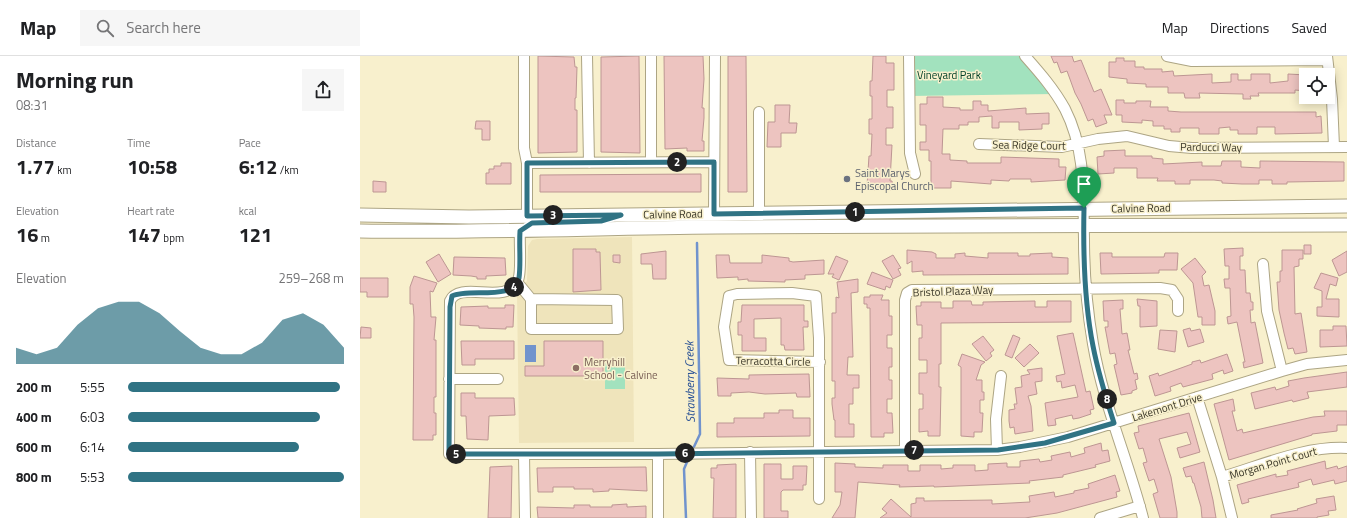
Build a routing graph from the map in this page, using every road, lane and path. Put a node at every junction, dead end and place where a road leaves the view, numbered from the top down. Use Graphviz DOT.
graph roads {
  1 [pos="524,56"];
  2 [pos="587,56"];
  3 [pos="651,56"];
  4 [pos="714,56"];
  5 [pos="909,56"];
  6 [pos="1025,56"];
  7 [pos="1167,56"];
  8 [pos="1227,58"];
  9 [pos="1327,58"];
  10 [pos="759,112"];
  11 [pos="979,144"];
  12 [pos="1078,144"];
  13 [pos="1334,147"];
  14 [pos="1347,147"];
  15 [pos="651,162"];
  16 [pos="714,162"];
  17 [pos="527,163"];
  18 [pos="589,163"];
  19 [pos="915,174"];
  20 [pos="1347,206"];
  21 [pos="1181,207"];
  22 [pos="1084,208"];
  23 [pos="758,213"];
  24 [pos="714,214"];
  25 [pos="360,215"];
  26 [pos="621,215"];
  27 [pos="527,216"];
  28 [pos="1347,225"];
  29 [pos="980,226"];
  30 [pos="1083,226"];
  31 [pos="683,227"];
  32 [pos="360,231"];
  33 [pos="520,231"];
  34 [pos="1263,264"];
  35 [pos="517,282"];
  36 [pos="1086,289"];
  37 [pos="531,299"];
  38 [pos="1178,311"];
  39 [pos="1347,360"];
  40 [pos="820,362"];
  41 [pos="1282,371"];
  42 [pos="1001,376"];
  43 [pos="450,379"];
  44 [pos="498,379"];
  45 [pos="1197,397"];
  46 [pos="1114,423"];
  47 [pos="1347,448"];
  48 [pos="905,450"];
  49 [pos="998,450"];
  50 [pos="820,451"];
  51 [pos="750,452"];
  52 [pos="524,454"];
  53 [pos="658,454"];
  54 [pos="1222,477"];
  55 [pos="819,499"];
  56 [pos="1140,506"];
  57 [pos="525,518"];
  58 [pos="658,518"];
  59 [pos="750,518"];
  60 [pos="1100,518"];
  61 [pos="1143,518"];
  62 [pos="1232,518"];
  1 -- 17 [label="street"];
  2 -- 18 [label="street"];
  3 -- 15 [label="street"];
  4 -- 16 [label="street"];
  5 -- 19 [label="street"];
  6 -- 12 [label="street"];
  7 -- 8 [label="street"];
  8 -- 9 [label="street"];
  9 -- 13 [label="street"];
  10 -- 23 [label="street"];
  11 -- 12 [label="street, Sea Ridge Court"];
  12 -- 13 [label="street, Parducci Way"];
  12 -- 22 [label="street"];
  13 -- 14 [label="street, Parducci Way"];
  15 -- 16 [label="street"];
  15 -- 18 [label="street"];
  16 -- 24 [label="street"];
  17 -- 18 [label="street"];
  17 -- 27 [label="street"];
  20 -- 21 [label="main road, Calvine Road"];
  21 -- 22 [label="main road, Calvine Road"];
  21 -- 30 [label="main road"];
  22 -- 23 [label="main road, Calvine Road"];
  22 -- 29 [label="main road"];
  22 -- 30 [label="street"];
  23 -- 24 [label="main road, Calvine Road"];
  23 -- 31 [label="main road"];
  24 -- 26 [label="main road, Calvine Road"];
  25 -- 27 [label="main road, Calvine Road"];
  26 -- 27 [label="main road, Calvine Road"];
  26 -- 33 [label="main road"];
  28 -- 30 [label="main road, Calvine Road"];
  29 -- 30 [label="main road, Calvine Road"];
  29 -- 31 [label="main road, Calvine Road"];
  30 -- 36 [label="street"];
  31 -- 33 [label="main road, Calvine Road"];
  32 -- 33 [label="main road, Calvine Road"];
  33 -- 35 [label="street"];
  34 -- 41 [label="street"];
  35 -- 37 [label="street"];
  35 -- 43 [label="street"];
  36 -- 38 [label="street"];
  36 -- 46 [label="street"];
  36 -- 48 [label="street, Bristol Plaza Way"];
  37 -- 37 [label="street"];
  39 -- 41 [label="street, Lakemont Drive"];
  40 -- 40 [label="street, Terracotta Circle"];
  40 -- 50 [label="street, Terracotta Circle"];
  41 -- 45 [label="street, Lakemont Drive"];
  42 -- 49 [label="street"];
  43 -- 44 [label="street"];
  43 -- 52 [label="street, Lakemont Drive"];
  45 -- 46 [label="street, Lakemont Drive"];
  45 -- 54 [label="street"];
  46 -- 49 [label="street, Lakemont Drive"];
  46 -- 56 [label="street"];
  47 -- 54 [label="street, Morgan Point Court"];
  48 -- 49 [label="street, Lakemont Drive"];
  48 -- 50 [label="street, Lakemont Drive"];
  50 -- 51 [label="street, Lakemont Drive"];
  50 -- 55 [label="street, Terracotta Circle"];
  51 -- 53 [label="street, Lakemont Drive"];
  51 -- 59 [label="street"];
  52 -- 53 [label="street, Lakemont Drive"];
  52 -- 57 [label="street"];
  53 -- 58 [label="street"];
  54 -- 62 [label="street"];
  56 -- 60 [label="street"];
  56 -- 61 [label="street"];
}
